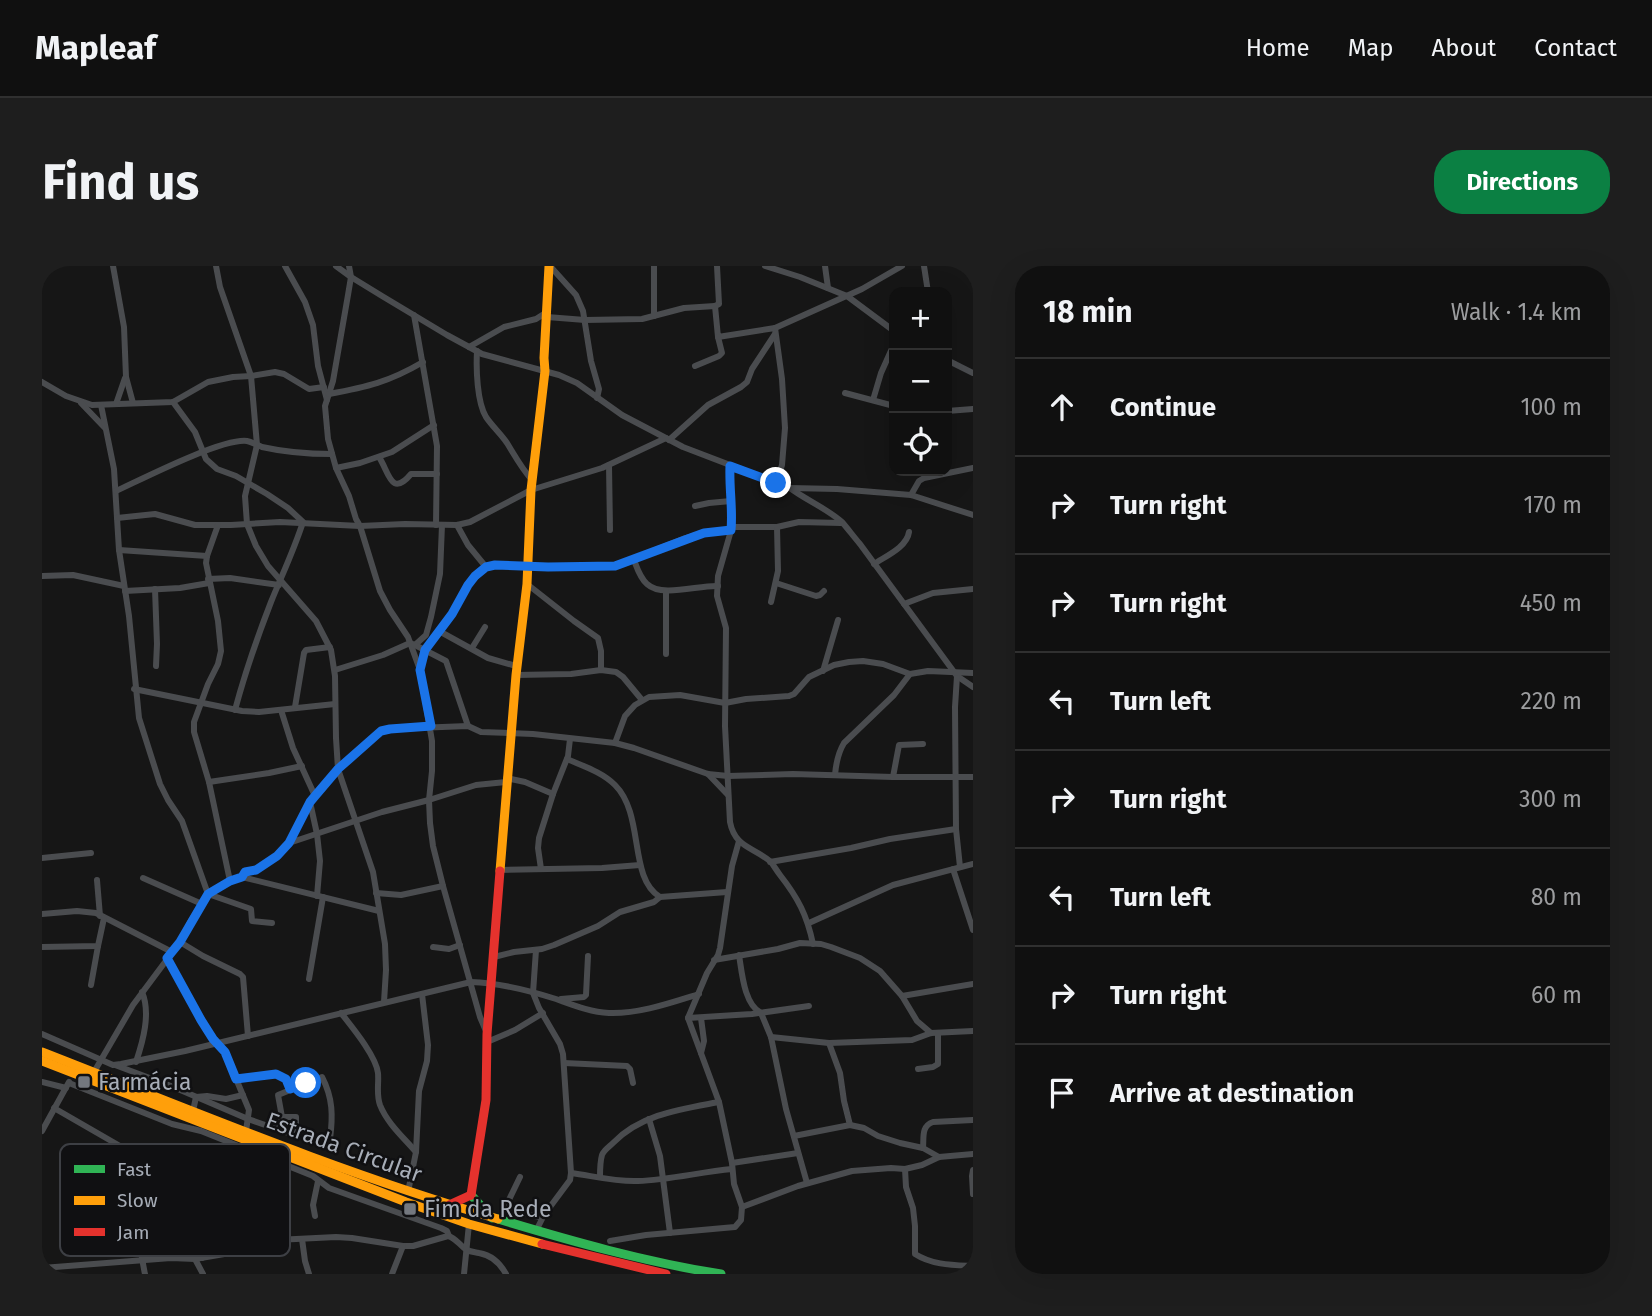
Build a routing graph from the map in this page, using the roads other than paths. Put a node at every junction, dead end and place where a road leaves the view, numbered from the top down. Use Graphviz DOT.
graph roads {
  1 [pos="113,266"];
  2 [pos="216,266"];
  3 [pos="285,266"];
  4 [pos="337,266"];
  5 [pos="349,266"];
  6 [pos="549,266"];
  7 [pos="654,266"];
  8 [pos="717,266"];
  9 [pos="765,266"];
  10 [pos="825,266"];
  11 [pos="902,266"];
  12 [pos="924,266"];
  13 [pos="894,268"];
  14 [pos="351,277"];
  15 [pos="927,287"];
  16 [pos="828,288"];
  17 [pos="848,296"];
  18 [pos="715,306"];
  19 [pos="414,314"];
  20 [pos="654,316"];
  21 [pos="547,318"];
  22 [pos="585,320"];
  23 [pos="889,327"];
  24 [pos="775,331"];
  25 [pos="718,337"];
  26 [pos="469,347"];
  27 [pos="891,350"];
  28 [pos="477,351"];
  29 [pos="423,362"];
  30 [pos="952,362"];
  31 [pos="695,366"];
  32 [pos="545,371"];
  33 [pos="973,373"];
  34 [pos="251,376"];
  35 [pos="126,377"];
  36 [pos="42,383"];
  37 [pos="324,387"];
  38 [pos="845,393"];
  39 [pos="328,397"];
  40 [pos="597,398"];
  41 [pos="873,400"];
  42 [pos="79,401"];
  43 [pos="173,402"];
  44 [pos="133,403"];
  45 [pos="116,404"];
  46 [pos="101,405"];
  47 [pos="889,405"];
  48 [pos="973,409"];
  49 [pos="952,411"];
  50 [pos="434,425"];
  51 [pos="106,429"];
  52 [pos="667,439"];
  53 [pos="257,445"];
  54 [pos="203,452"];
  55 [pos="332,454"];
  56 [pos="379,457"];
  57 [pos="609,465"];
  58 [pos="730,466"];
  59 [pos="337,468"];
  60 [pos="973,468"];
  61 [pos="437,474"];
  62 [pos="249,483"];
  63 [pos="776,483"];
  64 [pos="532,485"];
  65 [pos="790,488"];
  66 [pos="116,491"];
  67 [pos="911,495"];
  68 [pos="732,501"];
  69 [pos="695,506"];
  70 [pos="973,515"];
  71 [pos="117,518"];
  72 [pos="303,522"];
  73 [pos="842,523"];
  74 [pos="247,524"];
  75 [pos="439,525"];
  76 [pos="457,525"];
  77 [pos="218,526"];
  78 [pos="360,526"];
  79 [pos="777,527"];
  80 [pos="731,529"];
  81 [pos="610,530"];
  82 [pos="909,532"];
  83 [pos="119,550"];
  84 [pos="206,556"];
  85 [pos="634,560"];
  86 [pos="874,564"];
  87 [pos="527,566"];
  88 [pos="486,567"];
  89 [pos="42,576"];
  90 [pos="209,581"];
  91 [pos="280,583"];
  92 [pos="776,583"];
  93 [pos="527,584"];
  94 [pos="718,586"];
  95 [pos="125,588"];
  96 [pos="155,589"];
  97 [pos="973,589"];
  98 [pos="666,591"];
  99 [pos="824,591"];
  100 [pos="771,602"];
  101 [pos="904,604"];
  102 [pos="838,620"];
  103 [pos="485,627"];
  104 [pos="439,631"];
  105 [pos="412,644"];
  106 [pos="330,647"];
  107 [pos="472,648"];
  108 [pos="425,650"];
  109 [pos="666,654"];
  110 [pos="156,666"];
  111 [pos="335,670"];
  112 [pos="420,670"];
  113 [pos="601,670"];
  114 [pos="516,671"];
  115 [pos="822,671"];
  116 [pos="973,673"];
  117 [pos="910,674"];
  118 [pos="955,674"];
  119 [pos="973,687"];
  120 [pos="135,689"];
  121 [pos="642,700"];
  122 [pos="201,703"];
  123 [pos="725,703"];
  124 [pos="335,704"];
  125 [pos="295,707"];
  126 [pos="235,710"];
  127 [pos="281,710"];
  128 [pos="431,726"];
  129 [pos="468,726"];
  130 [pos="512,733"];
  131 [pos="570,739"];
  132 [pos="615,743"];
  133 [pos="923,744"];
  134 [pos="567,759"];
  135 [pos="302,766"];
  136 [pos="338,769"];
  137 [pos="708,774"];
  138 [pos="835,775"];
  139 [pos="727,776"];
  140 [pos="893,776"];
  141 [pos="956,777"];
  142 [pos="973,777"];
  143 [pos="506,780"];
  144 [pos="209,782"];
  145 [pos="553,794"];
  146 [pos="728,795"];
  147 [pos="313,799"];
  148 [pos="429,800"];
  149 [pos="356,821"];
  150 [pos="956,829"];
  151 [pos="317,834"];
  152 [pos="739,841"];
  153 [pos="289,843"];
  154 [pos="91,853"];
  155 [pos="42,858"];
  156 [pos="771,862"];
  157 [pos="973,864"];
  158 [pos="640,865"];
  159 [pos="956,868"];
  160 [pos="541,869"];
  161 [pos="499,870"];
  162 [pos="242,877"];
  163 [pos="143,878"];
  164 [pos="97,880"];
  165 [pos="230,881"];
  166 [pos="443,886"];
  167 [pos="727,892"];
  168 [pos="376,893"];
  169 [pos="208,894"];
  170 [pos="320,896"];
  171 [pos="660,897"];
  172 [pos="202,904"];
  173 [pos="379,911"];
  174 [pos="42,914"];
  175 [pos="102,917"];
  176 [pos="272,923"];
  177 [pos="809,923"];
  178 [pos="973,930"];
  179 [pos="180,942"];
  180 [pos="813,944"];
  181 [pos="460,945"];
  182 [pos="98,946"];
  183 [pos="42,947"];
  184 [pos="433,947"];
  185 [pos="536,950"];
  186 [pos="169,955"];
  187 [pos="739,955"];
  188 [pos="588,956"];
  189 [pos="494,957"];
  190 [pos="714,960"];
  191 [pos="309,979"];
  192 [pos="471,982"];
  193 [pos="492,982"];
  194 [pos="973,984"];
  195 [pos="91,985"];
  196 [pos="142,992"];
  197 [pos="533,993"];
  198 [pos="422,994"];
  199 [pos="699,994"];
  200 [pos="902,996"];
  201 [pos="556,999"];
  202 [pos="384,1002"];
  203 [pos="809,1006"];
  204 [pos="341,1013"];
  205 [pos="543,1013"];
  206 [pos="761,1013"];
  207 [pos="688,1018"];
  208 [pos="701,1018"];
  209 [pos="973,1031"];
  210 [pos="934,1033"];
  211 [pos="42,1034"];
  212 [pos="248,1036"];
  213 [pos="771,1037"];
  214 [pos="487,1038"];
  215 [pos="218,1043"];
  216 [pos="829,1043"];
  217 [pos="42,1052"];
  218 [pos="701,1053"];
  219 [pos="102,1060"];
  220 [pos="42,1061"];
  221 [pos="136,1062"];
  222 [pos="564,1063"];
  223 [pos="113,1065"];
  224 [pos="918,1069"];
  225 [pos="94,1072"];
  226 [pos="236,1079"];
  227 [pos="42,1082"];
  228 [pos="69,1082"];
  229 [pos="633,1083"];
  230 [pos="290,1089"];
  231 [pos="243,1095"];
  232 [pos="197,1097"];
  233 [pos="719,1102"];
  234 [pos="54,1108"];
  235 [pos="193,1111"];
  236 [pos="282,1117"];
  237 [pos="248,1119"];
  238 [pos="649,1119"];
  239 [pos="973,1119"];
  240 [pos="850,1125"];
  241 [pos="278,1130"];
  242 [pos="42,1131"];
  243 [pos="246,1131"];
  244 [pos="794,1136"];
  245 [pos="330,1139"];
  246 [pos="116,1144"];
  247 [pos="241,1144"];
  248 [pos="281,1144"];
  249 [pos="290,1148"];
  250 [pos="923,1148"];
  251 [pos="416,1152"];
  252 [pos="798,1153"];
  253 [pos="973,1154"];
  254 [pos="939,1157"];
  255 [pos="290,1161"];
  256 [pos="290,1166"];
  257 [pos="732,1166"];
  258 [pos="905,1169"];
  259 [pos="973,1170"];
  260 [pos="571,1173"];
  261 [pos="520,1177"];
  262 [pos="600,1177"];
  263 [pos="664,1179"];
  264 [pos="318,1181"];
  265 [pos="807,1183"];
  266 [pos="408,1192"];
  267 [pos="973,1194"];
  268 [pos="471,1195"];
  269 [pos="449,1205"];
  270 [pos="742,1207"];
  271 [pos="315,1216"];
  272 [pos="492,1218"];
  273 [pos="542,1218"];
  274 [pos="469,1224"];
  275 [pos="536,1231"];
  276 [pos="670,1233"];
  277 [pos="449,1236"];
  278 [pos="290,1239"];
  279 [pos="302,1239"];
  280 [pos="610,1241"];
  281 [pos="403,1246"];
  282 [pos="466,1250"];
  283 [pos="142,1256"];
  284 [pos="198,1256"];
  285 [pos="214,1256"];
  286 [pos="198,1259"];
  287 [pos="142,1260"];
  288 [pos="973,1266"];
  289 [pos="42,1268"];
  290 [pos="625,1269"];
  291 [pos="145,1274"];
  292 [pos="203,1274"];
  293 [pos="309,1274"];
  294 [pos="392,1274"];
  295 [pos="464,1274"];
  296 [pos="506,1274"];
  297 [pos="666,1274"];
  298 [pos="722,1274"];
  1 -- 35 [label="street"];
  2 -- 34 [label="street"];
  3 -- 37 [label="street"];
  4 -- 14 [label="street"];
  5 -- 14 [label="street"];
  6 -- 21 [label="main road"];
  6 -- 22 [label="street"];
  7 -- 20 [label="street"];
  8 -- 18 [label="street"];
  9 -- 16 [label="street"];
  10 -- 16 [label="street"];
  11 -- 13 [label="street"];
  12 -- 15 [label="street"];
  13 -- 17 [label="street"];
  14 -- 19 [label="street"];
  14 -- 39 [label="street"];
  16 -- 17 [label="street"];
  17 -- 23 [label="street"];
  17 -- 24 [label="street"];
  18 -- 20 [label="street"];
  18 -- 25 [label="street"];
  19 -- 26 [label="street"];
  19 -- 29 [label="street"];
  20 -- 22 [label="street"];
  21 -- 22 [label="street"];
  21 -- 26 [label="street"];
  21 -- 32 [label="main road"];
  22 -- 40 [label="street"];
  24 -- 25 [label="street"];
  24 -- 52 [label="street"];
  24 -- 63 [label="street"];
  25 -- 31 [label="street"];
  26 -- 28 [label="street"];
  27 -- 41 [label="street"];
  28 -- 32 [label="street"];
  28 -- 64 [label="street"];
  29 -- 39 [label="street"];
  29 -- 50 [label="street"];
  30 -- 33 [label="street"];
  32 -- 40 [label="street"];
  32 -- 64 [label="main road"];
  34 -- 37 [label="street"];
  34 -- 43 [label="street"];
  34 -- 53 [label="street"];
  35 -- 44 [label="street"];
  35 -- 45 [label="street"];
  36 -- 42 [label="street"];
  37 -- 39 [label="street"];
  38 -- 41 [label="street"];
  39 -- 55 [label="street"];
  40 -- 52 [label="street"];
  41 -- 47 [label="street"];
  42 -- 46 [label="street"];
  42 -- 51 [label="street"];
  43 -- 44 [label="street"];
  43 -- 54 [label="street"];
  44 -- 45 [label="street"];
  45 -- 46 [label="street"];
  46 -- 51 [label="street"];
  48 -- 49 [label="street"];
  50 -- 56 [label="street"];
  50 -- 61 [label="street"];
  51 -- 66 [label="street"];
  52 -- 57 [label="street"];
  52 -- 58 [label="street"];
  53 -- 54 [label="street"];
  53 -- 55 [label="street"];
  53 -- 62 [label="street"];
  54 -- 62 [label="street"];
  54 -- 66 [label="street"];
  55 -- 59 [label="street"];
  56 -- 59 [label="street"];
  56 -- 61 [label="street"];
  57 -- 64 [label="street"];
  57 -- 81 [label="street"];
  58 -- 63 [label="street"];
  58 -- 68 [label="street"];
  59 -- 78 [label="street"];
  60 -- 67 [label="street"];
  61 -- 75 [label="street"];
  62 -- 72 [label="street"];
  62 -- 74 [label="street"];
  63 -- 65 [label="street"];
  64 -- 76 [label="street"];
  64 -- 87 [label="main road"];
  65 -- 67 [label="street"];
  65 -- 73 [label="street"];
  66 -- 71 [label="street"];
  67 -- 70 [label="street"];
  68 -- 69 [label="street"];
  68 -- 80 [label="street"];
  71 -- 77 [label="street"];
  71 -- 83 [label="street"];
  72 -- 74 [label="street"];
  72 -- 78 [label="street"];
  72 -- 91 [label="street"];
  73 -- 79 [label="street"];
  73 -- 86 [label="street"];
  74 -- 77 [label="street"];
  74 -- 91 [label="street"];
  75 -- 76 [label="street"];
  75 -- 78 [label="street"];
  75 -- 105 [label="street"];
  76 -- 88 [label="street"];
  77 -- 84 [label="street"];
  78 -- 105 [label="street"];
  79 -- 80 [label="street"];
  79 -- 92 [label="street"];
  80 -- 85 [label="street"];
  80 -- 94 [label="street"];
  82 -- 86 [label="street"];
  83 -- 84 [label="street"];
  83 -- 95 [label="street"];
  84 -- 90 [label="street"];
  85 -- 87 [label="street"];
  85 -- 98 [label="street"];
  86 -- 101 [label="street"];
  87 -- 88 [label="street"];
  87 -- 93 [label="main road"];
  88 -- 104 [label="street"];
  89 -- 95 [label="street"];
  90 -- 91 [label="street"];
  90 -- 96 [label="street"];
  90 -- 122 [label="street"];
  91 -- 106 [label="street"];
  91 -- 126 [label="street"];
  92 -- 99 [label="street"];
  92 -- 100 [label="street"];
  93 -- 113 [label="street"];
  93 -- 114 [label="main road"];
  94 -- 98 [label="street"];
  94 -- 123 [label="street"];
  95 -- 96 [label="street"];
  95 -- 120 [label="street"];
  96 -- 110 [label="street"];
  97 -- 101 [label="street"];
  98 -- 109 [label="street"];
  101 -- 118 [label="street"];
  102 -- 115 [label="street"];
  103 -- 107 [label="street"];
  104 -- 107 [label="street"];
  104 -- 108 [label="street"];
  105 -- 108 [label="street"];
  105 -- 111 [label="street"];
  105 -- 112 [label="street"];
  106 -- 111 [label="street"];
  106 -- 125 [label="street"];
  107 -- 114 [label="street"];
  108 -- 112 [label="street"];
  108 -- 129 [label="street"];
  111 -- 124 [label="street"];
  112 -- 128 [label="street"];
  113 -- 114 [label="street"];
  113 -- 121 [label="street"];
  114 -- 130 [label="main road"];
  115 -- 117 [label="street"];
  115 -- 123 [label="street"];
  116 -- 118 [label="street"];
  117 -- 118 [label="street"];
  117 -- 138 [label="street"];
  118 -- 119 [label="street"];
  118 -- 141 [label="street"];
  120 -- 122 [label="street"];
  120 -- 169 [label="street"];
  121 -- 123 [label="street"];
  121 -- 132 [label="street"];
  122 -- 126 [label="street"];
  122 -- 144 [label="street"];
  123 -- 139 [label="street"];
  124 -- 125 [label="street"];
  124 -- 136 [label="street"];
  125 -- 127 [label="street"];
  126 -- 127 [label="street"];
  127 -- 135 [label="street"];
  128 -- 129 [label="street"];
  128 -- 136 [label="street"];
  128 -- 148 [label="street"];
  129 -- 130 [label="street"];
  130 -- 131 [label="street"];
  130 -- 143 [label="main road"];
  131 -- 132 [label="street"];
  131 -- 134 [label="street"];
  132 -- 137 [label="street"];
  133 -- 140 [label="street"];
  134 -- 145 [label="street"];
  134 -- 158 [label="street"];
  135 -- 144 [label="street"];
  135 -- 147 [label="street"];
  136 -- 147 [label="street"];
  136 -- 149 [label="street"];
  137 -- 139 [label="street"];
  137 -- 146 [label="street"];
  138 -- 139 [label="street"];
  138 -- 140 [label="street"];
  139 -- 146 [label="street"];
  140 -- 141 [label="street"];
  141 -- 142 [label="street"];
  141 -- 150 [label="street"];
  143 -- 145 [label="street"];
  143 -- 148 [label="street"];
  143 -- 161 [label="main road"];
  144 -- 165 [label="street"];
  145 -- 160 [label="street"];
  146 -- 152 [label="street"];
  147 -- 151 [label="street"];
  147 -- 153 [label="street"];
  148 -- 149 [label="street"];
  148 -- 166 [label="street"];
  149 -- 151 [label="street"];
  149 -- 168 [label="street"];
  150 -- 156 [label="street"];
  150 -- 159 [label="street"];
  151 -- 153 [label="street"];
  151 -- 170 [label="street"];
  152 -- 156 [label="street"];
  152 -- 167 [label="street"];
  153 -- 162 [label="street"];
  154 -- 155 [label="street"];
  156 -- 177 [label="street"];
  157 -- 159 [label="street"];
  158 -- 160 [label="street"];
  158 -- 171 [label="street"];
  159 -- 177 [label="street"];
  159 -- 178 [label="street"];
  160 -- 161 [label="street"];
  161 -- 189 [label="main road"];
  162 -- 165 [label="street"];
  162 -- 170 [label="street"];
  163 -- 172 [label="street"];
  164 -- 175 [label="street"];
  165 -- 169 [label="street"];
  166 -- 168 [label="street"];
  166 -- 181 [label="street"];
  167 -- 171 [label="street"];
  167 -- 190 [label="street"];
  168 -- 173 [label="street"];
  169 -- 172 [label="street"];
  169 -- 176 [label="street"];
  170 -- 173 [label="street"];
  170 -- 191 [label="street"];
  171 -- 185 [label="street"];
  172 -- 179 [label="street"];
  173 -- 202 [label="street"];
  174 -- 175 [label="street"];
  175 -- 182 [label="street"];
  175 -- 186 [label="street"];
  177 -- 180 [label="street"];
  179 -- 186 [label="street"];
  179 -- 212 [label="street"];
  180 -- 187 [label="street"];
  180 -- 200 [label="street"];
  181 -- 184 [label="street"];
  181 -- 192 [label="street"];
  182 -- 183 [label="street"];
  182 -- 195 [label="street"];
  185 -- 189 [label="street"];
  185 -- 197 [label="street"];
  186 -- 196 [label="street"];
  186 -- 215 [label="street"];
  187 -- 190 [label="street"];
  187 -- 206 [label="street"];
  188 -- 201 [label="street"];
  189 -- 193 [label="main road"];
  190 -- 199 [label="street"];
  192 -- 193 [label="street"];
  192 -- 198 [label="street"];
  192 -- 214 [label="street"];
  193 -- 197 [label="street"];
  193 -- 214 [label="main road"];
  194 -- 200 [label="street"];
  196 -- 219 [label="street"];
  196 -- 221 [label="street"];
  197 -- 201 [label="street"];
  197 -- 205 [label="street"];
  198 -- 202 [label="street"];
  198 -- 251 [label="street"];
  199 -- 201 [label="street"];
  199 -- 207 [label="street"];
  200 -- 210 [label="street"];
  202 -- 204 [label="street"];
  203 -- 206 [label="street"];
  204 -- 212 [label="street"];
  204 -- 251 [label="street"];
  205 -- 214 [label="street"];
  205 -- 222 [label="street"];
  206 -- 208 [label="street"];
  206 -- 213 [label="street"];
  207 -- 208 [label="street"];
  207 -- 218 [label="street"];
  208 -- 218 [label="street"];
  209 -- 210 [label="street"];
  210 -- 216 [label="street"];
  210 -- 224 [label="street"];
  211 -- 219 [label="street"];
  212 -- 215 [label="street"];
  213 -- 216 [label="street"];
  213 -- 244 [label="street"];
  214 -- 268 [label="main road"];
  215 -- 221 [label="street"];
  215 -- 226 [label="street"];
  216 -- 240 [label="street"];
  217 -- 225 [label="main road, Estrada Circular"];
  218 -- 233 [label="street"];
  219 -- 223 [label="street"];
  219 -- 225 [label="street"];
  220 -- 228 [label="main road, Estrada Circular"];
  221 -- 223 [label="street"];
  222 -- 229 [label="street"];
  222 -- 260 [label="street"];
  223 -- 232 [label="street"];
  225 -- 235 [label="main road, Estrada Circular"];
  226 -- 230 [label="street"];
  226 -- 231 [label="street"];
  227 -- 228 [label="street"];
  228 -- 234 [label="street"];
  228 -- 247 [label="main road, Estrada Circular"];
  230 -- 236 [label="street"];
  230 -- 245 [label="street"];
  231 -- 232 [label="street"];
  231 -- 237 [label="street"];
  232 -- 235 [label="street"];
  232 -- 237 [label="street"];
  233 -- 238 [label="street"];
  233 -- 257 [label="street"];
  234 -- 242 [label="street"];
  234 -- 246 [label="street"];
  235 -- 243 [label="main road, Estrada Circular"];
  236 -- 241 [label="street"];
  236 -- 241 [label="street"];
  237 -- 241 [label="street"];
  237 -- 243 [label="street"];
  238 -- 262 [label="street"];
  238 -- 263 [label="street"];
  239 -- 250 [label="street"];
  240 -- 244 [label="street"];
  240 -- 250 [label="street"];
  243 -- 248 [label="main road, Estrada Circular"];
  244 -- 252 [label="street"];
  249 -- 266 [label="main road, Estrada Circular"];
  250 -- 254 [label="street"];
  251 -- 266 [label="street"];
  252 -- 257 [label="street"];
  252 -- 265 [label="street"];
  253 -- 254 [label="street"];
  254 -- 258 [label="street"];
  255 -- 274 [label="main road, Estrada Circular"];
  256 -- 264 [label="street"];
  257 -- 263 [label="street"];
  257 -- 270 [label="street"];
  258 -- 265 [label="street"];
  258 -- 288 [label="street"];
  259 -- 267 [label="street"];
  260 -- 262 [label="street"];
  260 -- 273 [label="street"];
  261 -- 273 [label="street"];
  262 -- 263 [label="street"];
  263 -- 276 [label="street"];
  264 -- 271 [label="street"];
  264 -- 277 [label="street"];
  265 -- 270 [label="street"];
  266 -- 269 [label="main road, Estrada Circular"];
  268 -- 269 [label="main road"];
  268 -- 272 [label="main road"];
  269 -- 272 [label="main road, Estrada Circular"];
  270 -- 276 [label="street"];
  272 -- 275 [label="main road, Estrada Circular"];
  273 -- 275 [label="street"];
  274 -- 282 [label="street"];
  274 -- 290 [label="main road, Estrada Circular"];
  275 -- 298 [label="main road, Estrada Circular"];
  276 -- 280 [label="street"];
  277 -- 281 [label="street"];
  277 -- 282 [label="street"];
  278 -- 279 [label="street"];
  279 -- 281 [label="street"];
  279 -- 293 [label="street"];
  281 -- 294 [label="street"];
  282 -- 295 [label="street"];
  282 -- 296 [label="street"];
  283 -- 287 [label="street"];
  284 -- 286 [label="street"];
  285 -- 286 [label="street"];
  286 -- 287 [label="street"];
  286 -- 292 [label="street"];
  287 -- 289 [label="street"];
  287 -- 291 [label="street"];
  290 -- 297 [label="main road, Estrada Circular"];
}
